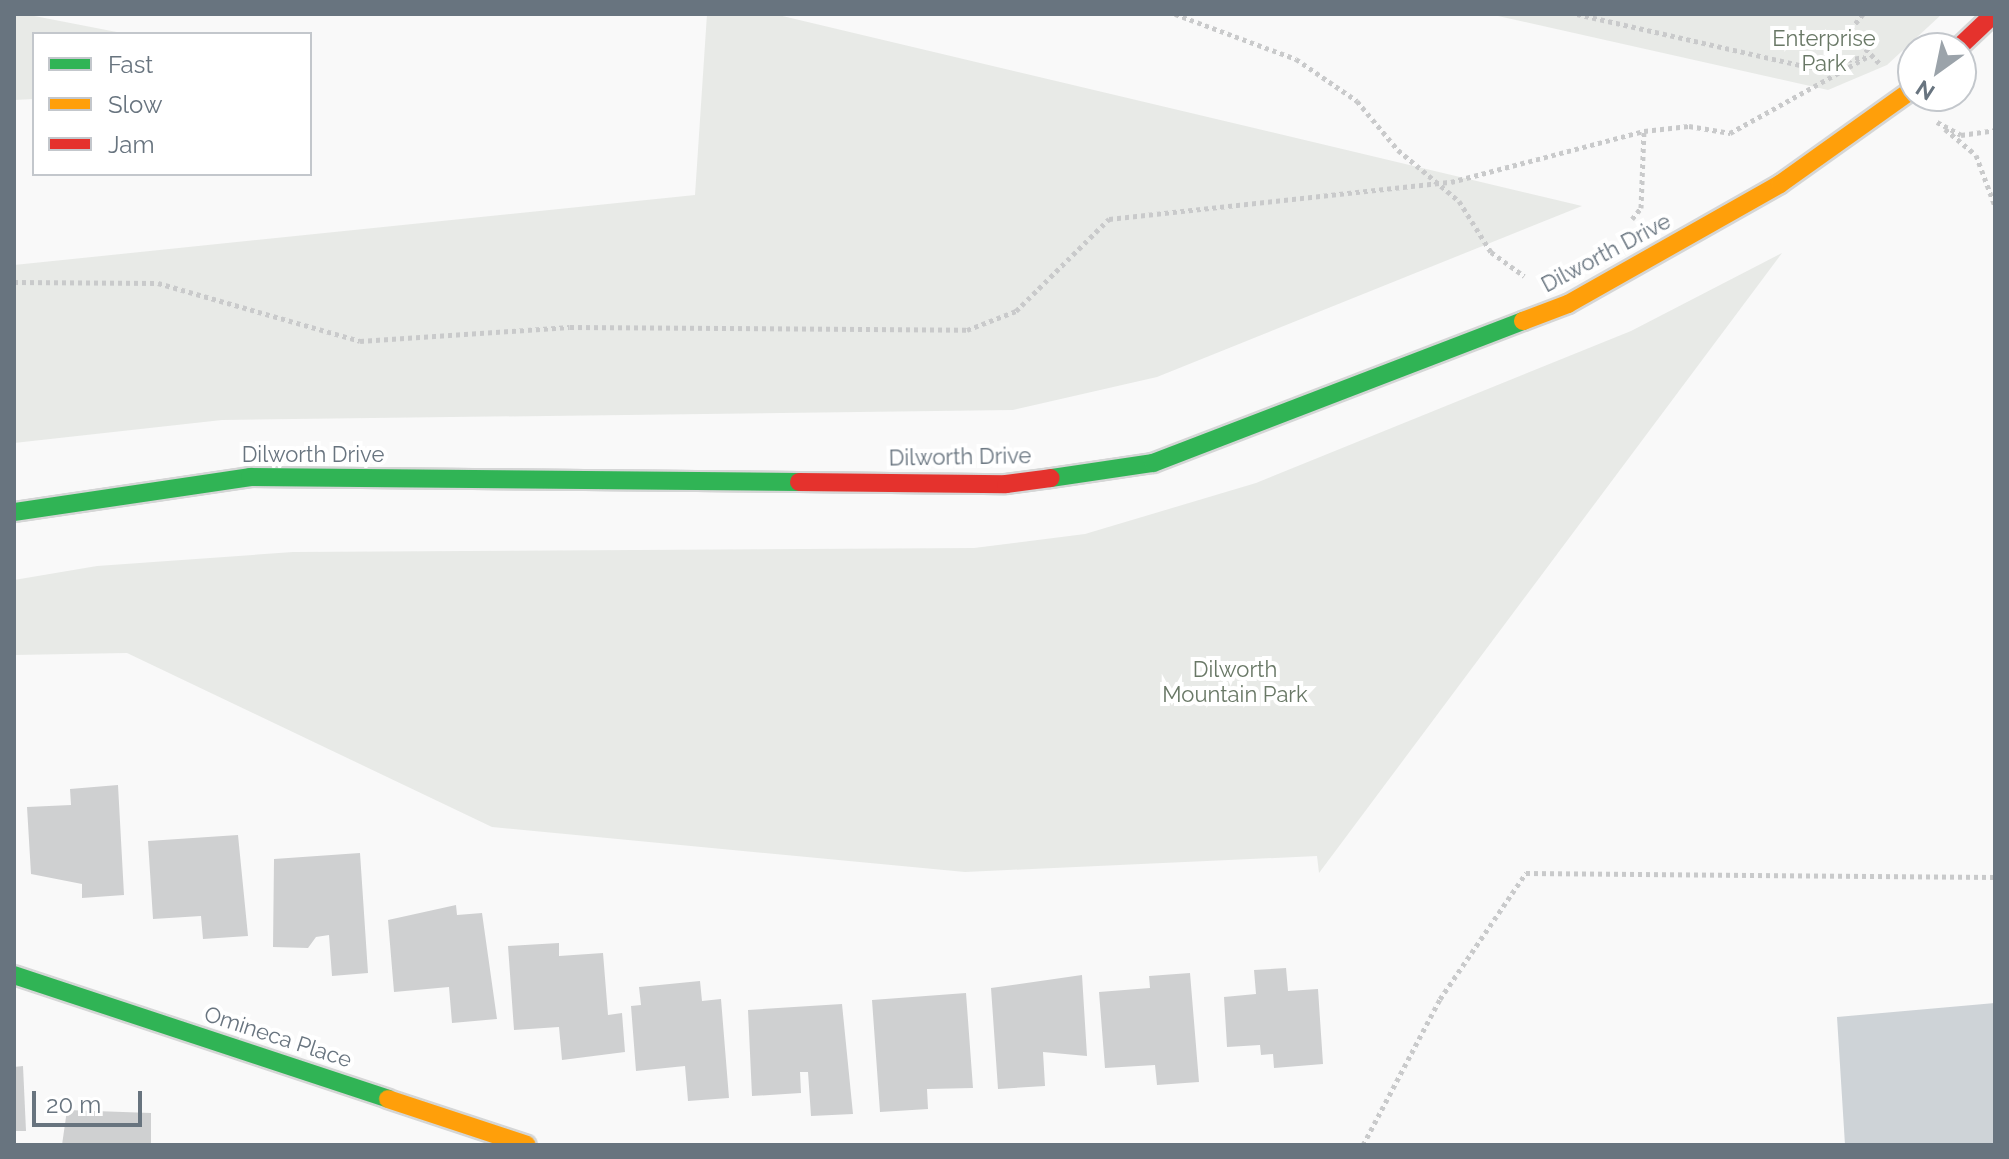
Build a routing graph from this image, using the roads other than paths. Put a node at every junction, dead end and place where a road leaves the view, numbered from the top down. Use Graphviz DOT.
graph roads {
  1 [pos="1994,14"];
  2 [pos="1975,32"];
  3 [pos="1897,101"];
  4 [pos="14,512"];
  5 [pos="14,975"];
  6 [pos="527,1145"];
  1 -- 2 [label="street"];
  3 -- 4 [label="street, Dilworth Drive"];
  5 -- 6 [label="street, Omineca Place"];
}
